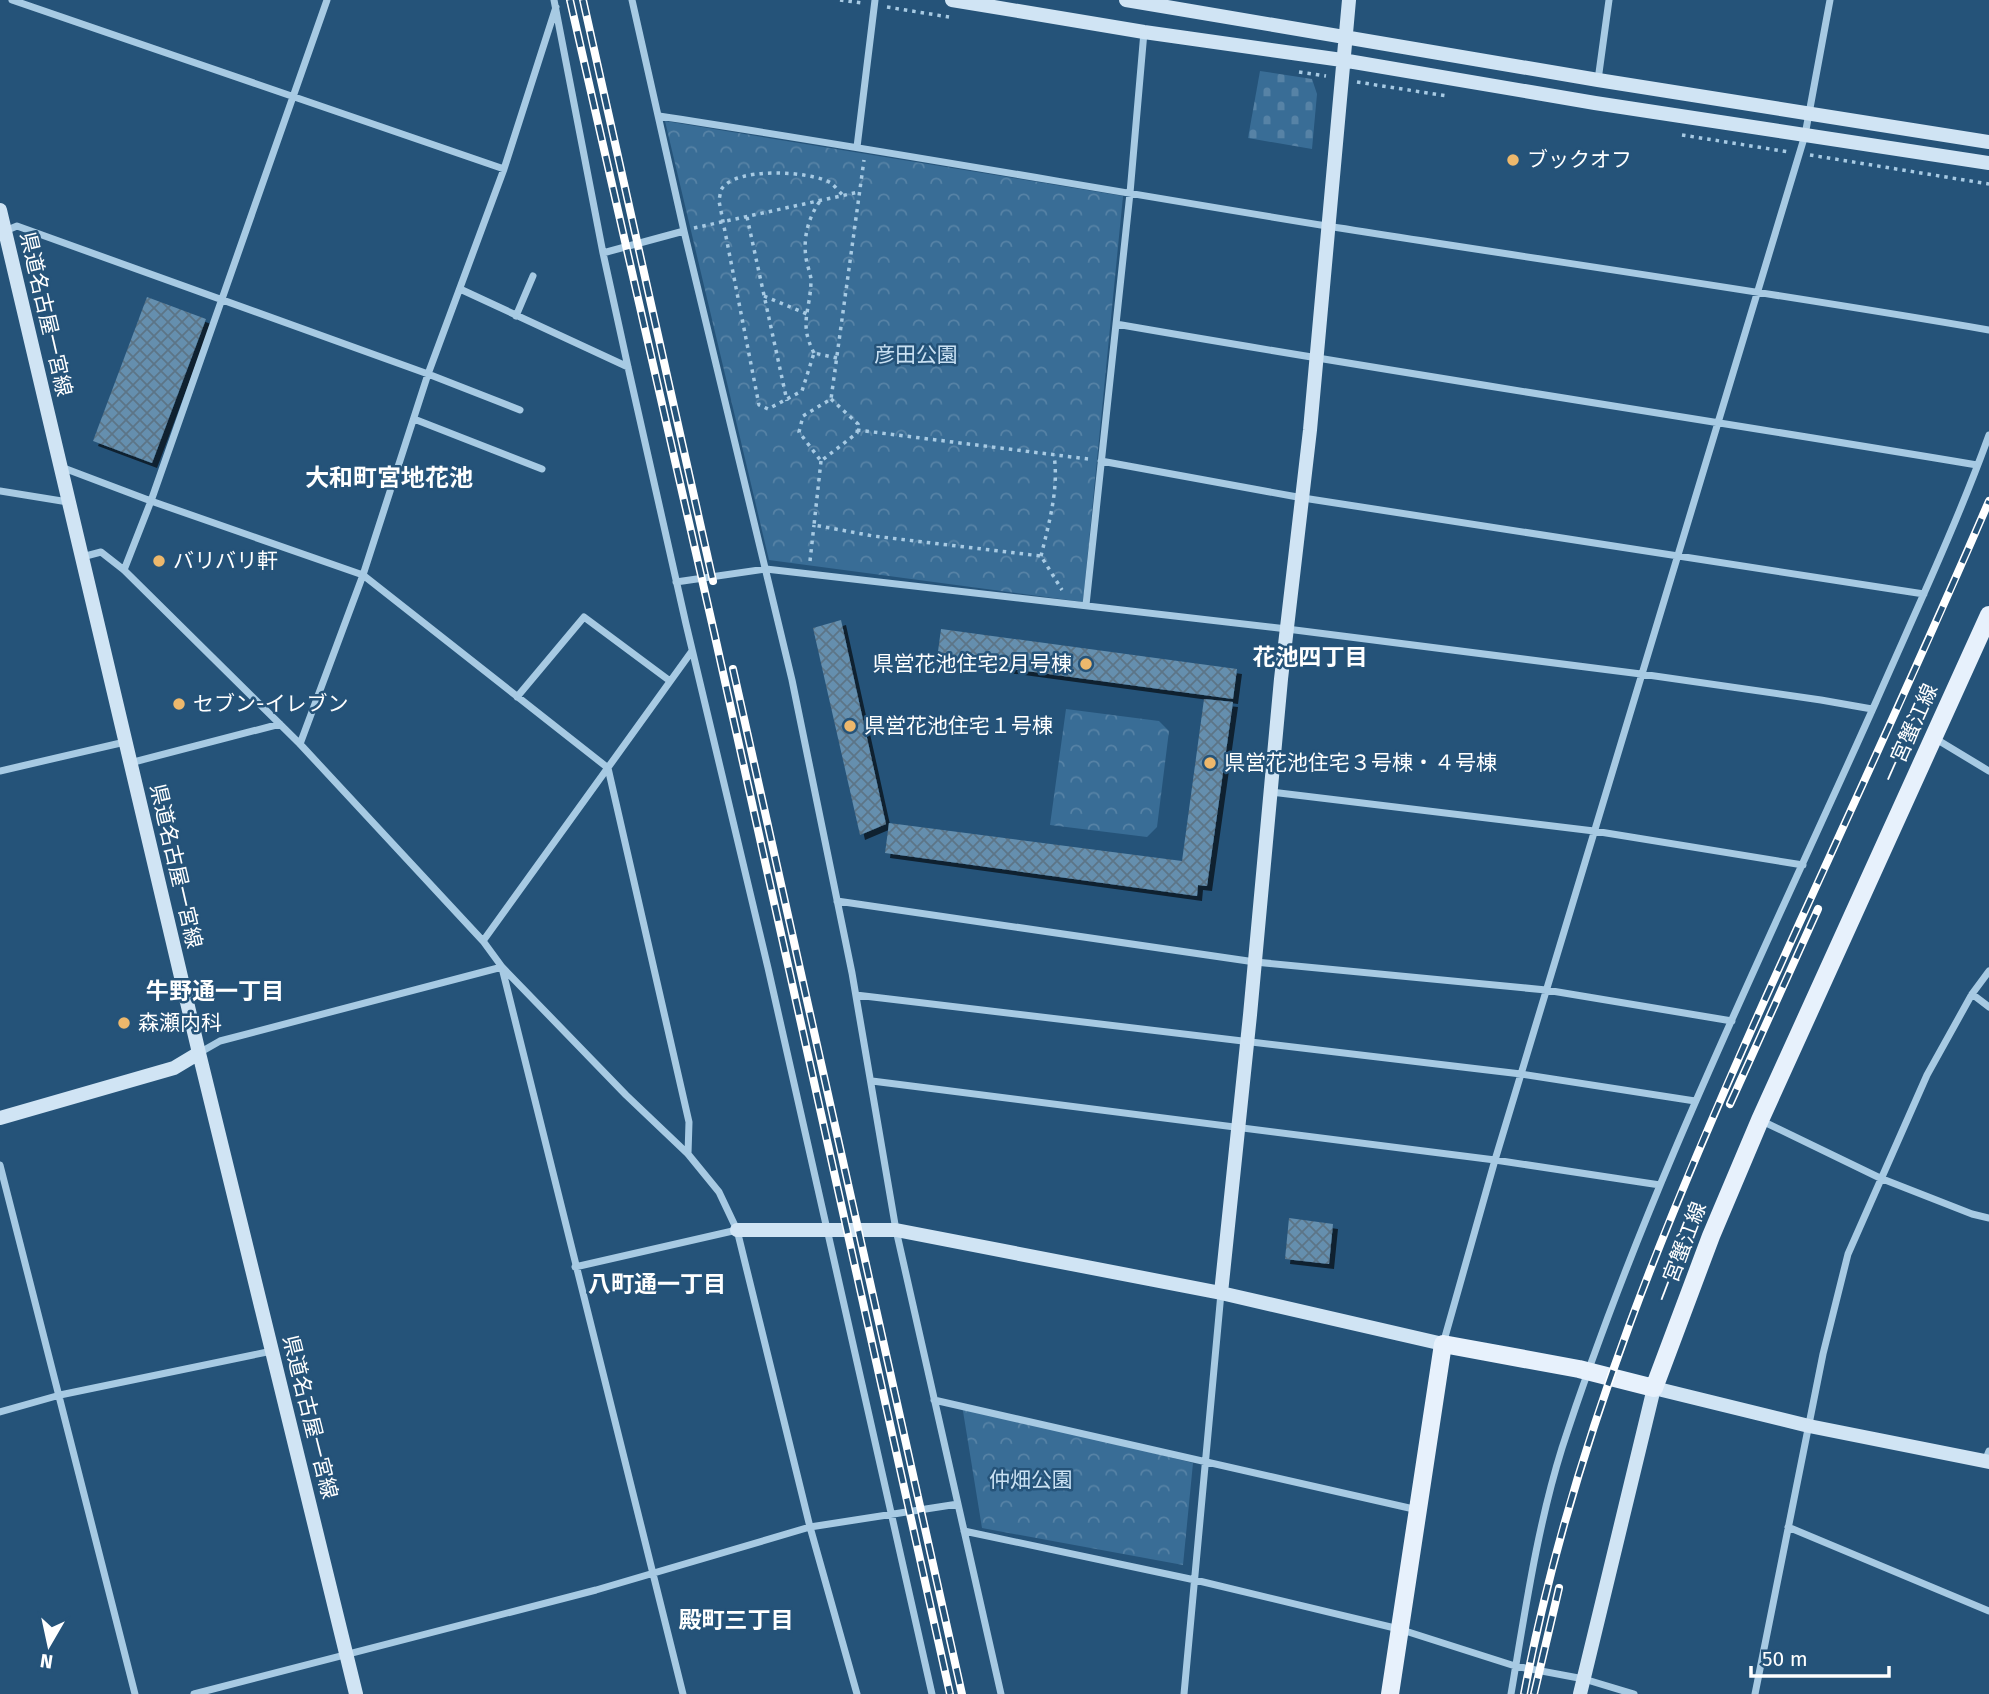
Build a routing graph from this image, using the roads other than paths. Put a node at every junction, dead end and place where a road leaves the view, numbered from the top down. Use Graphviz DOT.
graph roads {
  1 [pos="12,0"];
  2 [pos="327,0"];
  3 [pos="632,0"];
  4 [pos="952,0"];
  5 [pos="1126,0"];
  6 [pos="1349,0"];
  7 [pos="1609,0"];
  8 [pos="1830,0"];
  9 [pos="1148,2"];
  10 [pos="555,3"];
  11 [pos="874,3"];
  12 [pos="1144,33"];
  13 [pos="1345,36"];
  14 [pos="1342,60"];
  15 [pos="1598,80"];
  16 [pos="294,98"];
  17 [pos="1808,114"];
  18 [pos="659,116"];
  19 [pos="1805,135"];
  20 [pos="1989,142"];
  21 [pos="862,147"];
  22 [pos="1989,163"];
  23 [pos="504,169"];
  24 [pos="1130,193"];
  25 [pos="0,210"];
  26 [pos="1328,226"];
  27 [pos="5,231"];
  28 [pos="684,231"];
  29 [pos="5,253"];
  30 [pos="603,253"];
  31 [pos="533,276"];
  32 [pos="460,289"];
  33 [pos="1758,290"];
  34 [pos="223,300"];
  35 [pos="516,316"];
  36 [pos="1116,324"];
  37 [pos="1989,330"];
  38 [pos="1317,359"];
  39 [pos="628,367"];
  40 [pos="428,373"];
  41 [pos="520,410"];
  42 [pos="414,419"];
  43 [pos="1718,421"];
  44 [pos="1989,435"];
  45 [pos="1101,461"];
  46 [pos="1977,465"];
  47 [pos="61,467"];
  48 [pos="542,469"];
  49 [pos="0,491"];
  50 [pos="1303,498"];
  51 [pos="151,501"];
  52 [pos="69,502"];
  53 [pos="81,557"];
  54 [pos="1676,557"];
  55 [pos="766,569"];
  56 [pos="124,570"];
  57 [pos="363,575"];
  58 [pos="676,582"];
  59 [pos="1924,594"];
  60 [pos="1086,605"];
  61 [pos="1989,615"];
  62 [pos="1287,629"];
  63 [pos="692,651"];
  64 [pos="1641,674"];
  65 [pos="670,681"];
  66 [pos="517,697"];
  67 [pos="1872,709"];
  68 [pos="279,724"];
  69 [pos="1933,737"];
  70 [pos="125,742"];
  71 [pos="300,744"];
  72 [pos="130,762"];
  73 [pos="608,768"];
  74 [pos="0,771"];
  75 [pos="1989,771"];
  76 [pos="1270,792"];
  77 [pos="1594,831"];
  78 [pos="1802,865"];
  79 [pos="837,901"];
  80 [pos="483,941"];
  81 [pos="1255,962"];
  82 [pos="502,967"];
  83 [pos="1989,971"];
  84 [pos="1546,990"];
  85 [pos="1972,994"];
  86 [pos="856,995"];
  87 [pos="1989,1007"];
  88 [pos="1732,1021"];
  89 [pos="1247,1043"];
  90 [pos="199,1053"];
  91 [pos="1521,1074"];
  92 [pos="872,1081"];
  93 [pos="1695,1101"];
  94 [pos="0,1118"];
  95 [pos="1760,1120"];
  96 [pos="1238,1129"];
  97 [pos="688,1154"];
  98 [pos="1495,1160"];
  99 [pos="0,1165"];
  100 [pos="1880,1178"];
  101 [pos="1660,1185"];
  102 [pos="1989,1218"];
  103 [pos="825,1228"];
  104 [pos="737,1230"];
  105 [pos="896,1230"];
  106 [pos="575,1267"];
  107 [pos="1221,1293"];
  108 [pos="1443,1344"];
  109 [pos="272,1351"];
  110 [pos="1589,1372"];
  111 [pos="1654,1388"];
  112 [pos="60,1395"];
  113 [pos="934,1400"];
  114 [pos="0,1412"];
  115 [pos="1809,1426"];
  116 [pos="1988,1458"];
  117 [pos="1206,1461"];
  118 [pos="958,1504"];
  119 [pos="1418,1510"];
  120 [pos="892,1513"];
  121 [pos="810,1527"];
  122 [pos="1788,1527"];
  123 [pos="964,1531"];
  124 [pos="653,1575"];
  125 [pos="1195,1580"];
  126 [pos="1989,1611"];
  127 [pos="1399,1629"];
  128 [pos="346,1653"];
  129 [pos="1516,1666"];
  130 [pos="1584,1679"];
  131 [pos="135,1694"];
  132 [pos="194,1694"];
  133 [pos="356,1694"];
  134 [pos="683,1694"];
  135 [pos="857,1694"];
  136 [pos="932,1694"];
  137 [pos="1002,1694"];
  138 [pos="1184,1694"];
  139 [pos="1390,1694"];
  140 [pos="1511,1694"];
  141 [pos="1580,1694"];
  142 [pos="1634,1694"];
  143 [pos="1755,1694"];
  1 -- 16 [label="street"];
  2 -- 16 [label="street"];
  3 -- 18 [label="street"];
  4 -- 12 [label="street"];
  5 -- 9 [label="street"];
  6 -- 13 [label="street"];
  7 -- 15 [label="street"];
  8 -- 17 [label="street"];
  9 -- 13 [label="street"];
  10 -- 23 [label="street"];
  10 -- 30 [label="street"];
  11 -- 21 [label="street"];
  12 -- 14 [label="street"];
  12 -- 24 [label="street"];
  13 -- 14 [label="street"];
  13 -- 15 [label="street"];
  14 -- 19 [label="street"];
  14 -- 26 [label="street"];
  15 -- 17 [label="street"];
  16 -- 23 [label="street"];
  16 -- 34 [label="street"];
  17 -- 19 [label="street"];
  17 -- 20 [label="street"];
  18 -- 21 [label="street"];
  18 -- 28 [label="street"];
  19 -- 22 [label="street"];
  19 -- 33 [label="street"];
  21 -- 24 [label="street"];
  23 -- 32 [label="street"];
  24 -- 26 [label="street"];
  24 -- 36 [label="street"];
  25 -- 27 [label="street, 県道名古屋一宮線"];
  26 -- 33 [label="street"];
  26 -- 38 [label="street"];
  27 -- 29 [label="street, 県道名古屋一宮線"];
  27 -- 34 [label="street"];
  28 -- 30 [label="street"];
  28 -- 55 [label="street"];
  29 -- 47 [label="street, 県道名古屋一宮線"];
  30 -- 39 [label="street"];
  31 -- 35 [label="street"];
  32 -- 35 [label="street"];
  32 -- 40 [label="street"];
  33 -- 37 [label="street"];
  33 -- 43 [label="street"];
  34 -- 40 [label="street"];
  34 -- 51 [label="street"];
  35 -- 39 [label="street"];
  36 -- 38 [label="street"];
  36 -- 45 [label="street"];
  38 -- 43 [label="street"];
  38 -- 50 [label="street"];
  39 -- 58 [label="street"];
  40 -- 41 [label="street"];
  40 -- 42 [label="street"];
  42 -- 48 [label="street"];
  42 -- 57 [label="street"];
  43 -- 46 [label="street"];
  43 -- 54 [label="street"];
  44 -- 46 [label="street"];
  45 -- 50 [label="street"];
  45 -- 60 [label="street"];
  46 -- 59 [label="street"];
  47 -- 51 [label="street"];
  47 -- 52 [label="street, 県道名古屋一宮線"];
  49 -- 52 [label="street"];
  50 -- 54 [label="street"];
  50 -- 62 [label="street"];
  51 -- 56 [label="street"];
  51 -- 57 [label="street"];
  52 -- 53 [label="street, 県道名古屋一宮線"];
  53 -- 56 [label="street"];
  53 -- 70 [label="street, 県道名古屋一宮線"];
  54 -- 59 [label="street"];
  54 -- 64 [label="street"];
  55 -- 58 [label="street"];
  55 -- 60 [label="street"];
  55 -- 79 [label="street"];
  56 -- 68 [label="street"];
  57 -- 66 [label="street"];
  57 -- 71 [label="street"];
  58 -- 63 [label="street"];
  59 -- 67 [label="street"];
  60 -- 62 [label="street"];
  61 -- 69 [label="main road, 一宮蟹江線"];
  62 -- 64 [label="street"];
  62 -- 76 [label="street"];
  63 -- 65 [label="street"];
  63 -- 103 [label="street"];
  64 -- 67 [label="street"];
  64 -- 77 [label="street"];
  65 -- 66 [label="street"];
  65 -- 73 [label="street"];
  66 -- 73 [label="street"];
  67 -- 78 [label="street"];
  68 -- 71 [label="street"];
  68 -- 72 [label="street"];
  69 -- 75 [label="street"];
  69 -- 95 [label="main road, 一宮蟹江線"];
  70 -- 72 [label="street, 県道名古屋一宮線"];
  70 -- 74 [label="street"];
  71 -- 80 [label="street"];
  72 -- 90 [label="street, 県道名古屋一宮線"];
  73 -- 80 [label="street"];
  73 -- 97 [label="street"];
  76 -- 77 [label="street"];
  76 -- 81 [label="street"];
  77 -- 78 [label="street"];
  77 -- 84 [label="street"];
  78 -- 88 [label="street"];
  79 -- 81 [label="street"];
  79 -- 86 [label="street"];
  80 -- 82 [label="street"];
  81 -- 84 [label="street"];
  81 -- 89 [label="street"];
  82 -- 90 [label="street"];
  82 -- 97 [label="street"];
  82 -- 106 [label="street"];
  83 -- 85 [label="street"];
  84 -- 88 [label="street"];
  84 -- 91 [label="street"];
  85 -- 87 [label="street"];
  85 -- 100 [label="street"];
  86 -- 89 [label="street"];
  86 -- 92 [label="street"];
  88 -- 93 [label="street"];
  89 -- 91 [label="street"];
  89 -- 96 [label="street"];
  90 -- 94 [label="street"];
  90 -- 109 [label="street, 県道名古屋一宮線"];
  91 -- 93 [label="street"];
  91 -- 98 [label="street"];
  92 -- 96 [label="street"];
  92 -- 105 [label="street"];
  93 -- 101 [label="street"];
  95 -- 100 [label="street"];
  95 -- 111 [label="main road, 一宮蟹江線"];
  96 -- 98 [label="street"];
  96 -- 107 [label="street"];
  97 -- 104 [label="street"];
  98 -- 101 [label="street"];
  98 -- 108 [label="street"];
  99 -- 112 [label="street"];
  100 -- 102 [label="street"];
  100 -- 115 [label="street"];
  101 -- 110 [label="street"];
  103 -- 104 [label="street"];
  103 -- 105 [label="street"];
  103 -- 120 [label="street"];
  104 -- 106 [label="street"];
  104 -- 121 [label="street"];
  105 -- 107 [label="street"];
  105 -- 113 [label="street"];
  106 -- 124 [label="street"];
  107 -- 108 [label="street"];
  107 -- 117 [label="street"];
  108 -- 110 [label="main road"];
  108 -- 119 [label="main road"];
  109 -- 112 [label="street"];
  109 -- 128 [label="street, 県道名古屋一宮線"];
  110 -- 111 [label="main road"];
  110 -- 129 [label="street"];
  111 -- 115 [label="street"];
  111 -- 130 [label="street"];
  112 -- 114 [label="street"];
  112 -- 131 [label="street"];
  113 -- 117 [label="street"];
  113 -- 118 [label="street"];
  115 -- 116 [label="street"];
  115 -- 122 [label="street"];
  117 -- 119 [label="street"];
  117 -- 125 [label="street"];
  118 -- 120 [label="street"];
  118 -- 123 [label="street"];
  119 -- 127 [label="main road"];
  120 -- 121 [label="street"];
  120 -- 136 [label="street"];
  121 -- 124 [label="street"];
  121 -- 135 [label="street"];
  122 -- 126 [label="street"];
  122 -- 143 [label="street"];
  123 -- 125 [label="street"];
  123 -- 137 [label="street"];
  124 -- 128 [label="street"];
  124 -- 134 [label="street"];
  125 -- 127 [label="street"];
  125 -- 138 [label="street"];
  127 -- 129 [label="street"];
  127 -- 139 [label="main road"];
  128 -- 132 [label="street"];
  128 -- 133 [label="street, 県道名古屋一宮線"];
  129 -- 130 [label="street"];
  129 -- 140 [label="street"];
  130 -- 141 [label="street"];
  130 -- 142 [label="street"];
}
